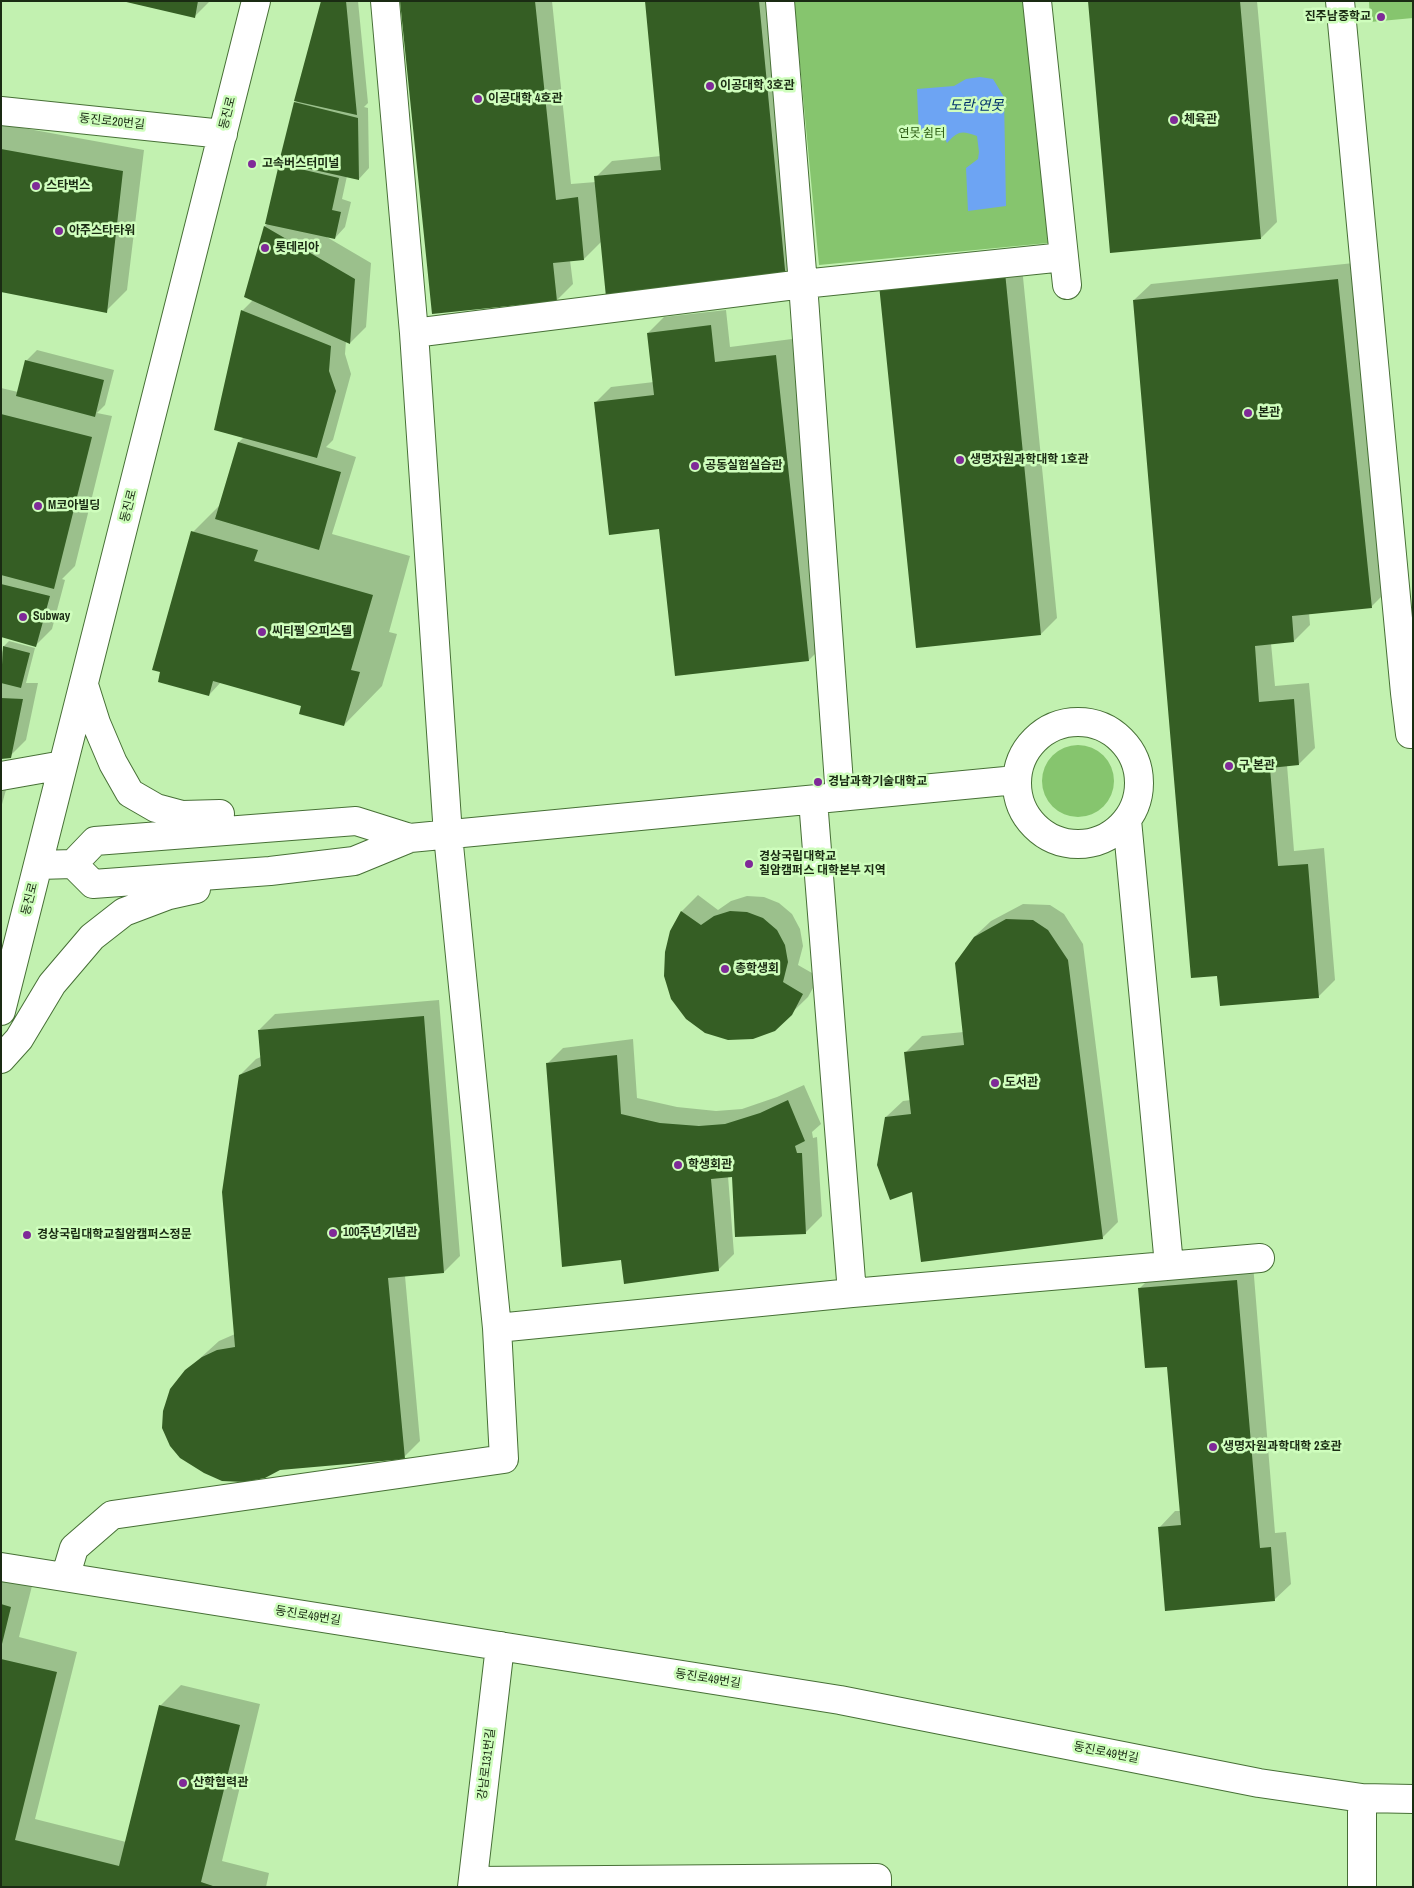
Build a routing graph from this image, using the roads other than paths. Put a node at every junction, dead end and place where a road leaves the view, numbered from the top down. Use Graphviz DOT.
graph roads {
  1 [pos="256,1"];
  2 [pos="385,1"];
  3 [pos="780,1"];
  4 [pos="1037,1"];
  5 [pos="1340,1"];
  6 [pos="1,111"];
  7 [pos="223,134"];
  8 [pos="1064,257"];
  9 [pos="803,284"];
  10 [pos="1068,285"];
  11 [pos="414,333"];
  12 [pos="84,685"];
  13 [pos="1413,734"];
  14 [pos="64,764"];
  15 [pos="1,776"];
  16 [pos="1016,780"];
  17 [pos="826,798"];
  18 [pos="1127,820"];
  19 [pos="269,828"];
  20 [pos="448,835"];
  21 [pos="410,838"];
  22 [pos="73,864"];
  23 [pos="38,865"];
  24 [pos="270,870"];
  25 [pos="1,1010"];
  26 [pos="1,1059"];
  27 [pos="1260,1258"];
  28 [pos="1169,1265"];
  29 [pos="852,1293"];
  30 [pos="497,1328"];
  31 [pos="1,1567"];
  32 [pos="68,1568"];
  33 [pos="500,1646"];
  34 [pos="1362,1798"];
  35 [pos="1413,1799"];
  36 [pos="877,1882"];
  37 [pos="472,1884"];
  38 [pos="1362,1887"];
  1 -- 7 [label="street, 동진로"];
  2 -- 11 [label="street"];
  3 -- 9 [label="street"];
  4 -- 8 [label="street"];
  5 -- 13 [label="street"];
  6 -- 7 [label="street, 동진로20번길"];
  7 -- 12 [label="street, 동진로"];
  8 -- 9 [label="street"];
  8 -- 10 [label="street"];
  9 -- 11 [label="street"];
  9 -- 17 [label="street"];
  11 -- 20 [label="street"];
  12 -- 14 [label="street, 동진로"];
  12 -- 19 [label="street"];
  14 -- 15 [label="street"];
  14 -- 23 [label="street, 동진로"];
  16 -- 17 [label="street"];
  16 -- 18 [label="street"];
  16 -- 18 [label="street"];
  17 -- 20 [label="street"];
  17 -- 29 [label="street"];
  18 -- 28 [label="street"];
  19 -- 21 [label="street"];
  19 -- 22 [label="street"];
  20 -- 21 [label="street"];
  20 -- 30 [label="street"];
  21 -- 24 [label="street"];
  22 -- 23 [label="street"];
  22 -- 24 [label="street"];
  23 -- 25 [label="street, 동진로"];
  24 -- 26 [label="street"];
  27 -- 28 [label="street"];
  28 -- 29 [label="street"];
  29 -- 30 [label="street"];
  30 -- 32 [label="street"];
  31 -- 33 [label="street, 동진로49번길"];
  33 -- 34 [label="street, 동진로49번길"];
  33 -- 37 [label="street, 강남로131번길"];
  34 -- 35 [label="street, 동진로49번길"];
  34 -- 38 [label="street"];
  36 -- 37 [label="street, 강남로131번길"];
}
